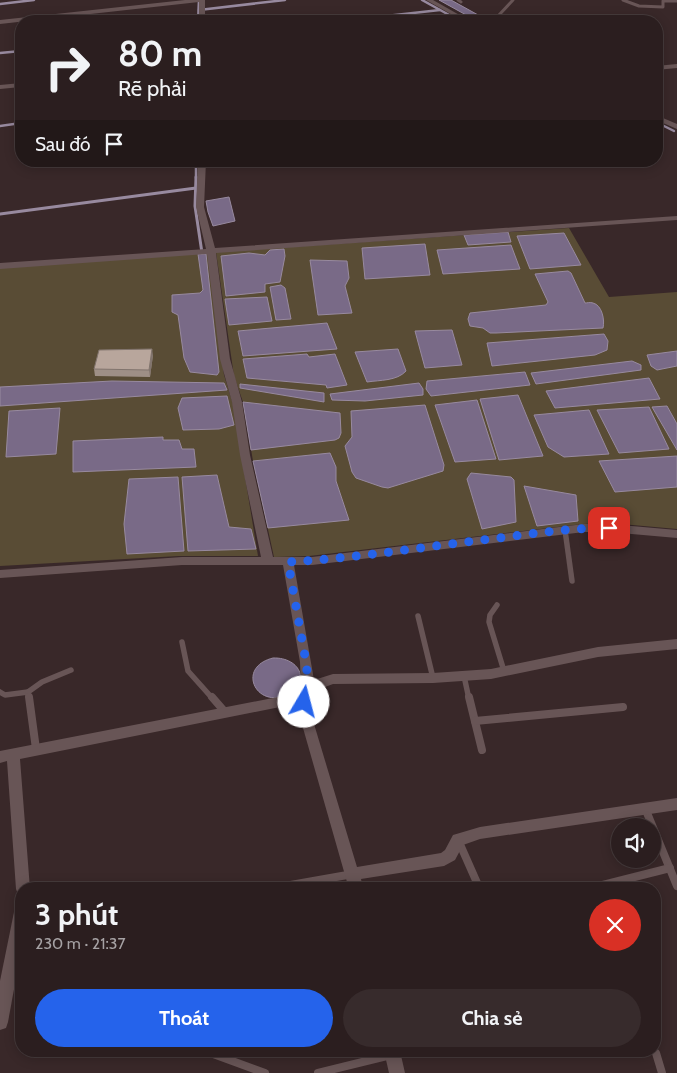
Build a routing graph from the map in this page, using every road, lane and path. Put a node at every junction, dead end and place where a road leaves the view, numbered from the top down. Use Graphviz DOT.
graph roads {
  1 [pos="202,0"];
  2 [pos="429,0"];
  3 [pos="513,0"];
  4 [pos="623,0"];
  5 [pos="677,0"];
  6 [pos="64,15"];
  7 [pos="202,15"];
  8 [pos="455,15"];
  9 [pos="499,15"];
  10 [pos="15,20"];
  11 [pos="0,22"];
  12 [pos="677,66"];
  13 [pos="663,67"];
  14 [pos="15,86"];
  15 [pos="0,87"];
  16 [pos="663,121"];
  17 [pos="677,128"];
  18 [pos="202,167"];
  19 [pos="677,218"];
  20 [pos="211,250"];
  21 [pos="0,266"];
  22 [pos="565,530"];
  23 [pos="677,534"];
  24 [pos="268,561"];
  25 [pos="288,562"];
  26 [pos="0,574"];
  27 [pos="572,581"];
  28 [pos="497,605"];
  29 [pos="418,616"];
  30 [pos="182,642"];
  31 [pos="677,644"];
  32 [pos="71,670"];
  33 [pos="504,671"];
  34 [pos="464,676"];
  35 [pos="433,678"];
  36 [pos="306,690"];
  37 [pos="0,692"];
  38 [pos="28,692"];
  39 [pos="623,707"];
  40 [pos="225,712"];
  41 [pos="475,721"];
  42 [pos="36,749"];
  43 [pos="482,750"];
  44 [pos="7,755"];
  45 [pos="677,804"];
  46 [pos="645,808"];
  47 [pos="458,840"];
  48 [pos="670,868"];
  49 [pos="353,874"];
  50 [pos="22,882"];
  51 [pos="308,882"];
  52 [pos="355,882"];
  53 [pos="477,882"];
  54 [pos="615,882"];
  55 [pos="677,886"];
  56 [pos="15,943"];
  57 [pos="0,1022"];
  58 [pos="224,1057"];
  59 [pos="378,1057"];
  60 [pos="394,1057"];
  61 [pos="657,1057"];
  62 [pos="247,1070"];
  63 [pos="265,1073"];
  64 [pos="318,1073"];
  65 [pos="397,1073"];
  66 [pos="662,1073"];
  1 -- 6 [label="street"];
  1 -- 7 [label="street"];
  2 -- 8 [label="street"];
  3 -- 9 [label="lane"];
  4 -- 5 [label="lane"];
  10 -- 11 [label="street"];
  12 -- 13 [label="street"];
  14 -- 15 [label="street"];
  16 -- 17 [label="street"];
  18 -- 20 [label="street"];
  19 -- 20 [label="street"];
  20 -- 21 [label="street"];
  20 -- 24 [label="street"];
  22 -- 23 [label="street"];
  22 -- 25 [label="street"];
  22 -- 27 [label="lane"];
  24 -- 25 [label="street"];
  24 -- 26 [label="street"];
  25 -- 36 [label="street"];
  28 -- 33 [label="lane"];
  29 -- 35 [label="lane"];
  30 -- 40 [label="lane"];
  31 -- 33 [label="street"];
  32 -- 38 [label="lane"];
  33 -- 34 [label="street"];
  34 -- 35 [label="street"];
  34 -- 41 [label="lane"];
  35 -- 36 [label="street"];
  36 -- 40 [label="street"];
  36 -- 49 [label="street"];
  37 -- 38 [label="lane"];
  38 -- 42 [label="lane"];
  39 -- 41 [label="lane"];
  40 -- 42 [label="street"];
  41 -- 43 [label="lane"];
  42 -- 44 [label="street"];
  44 -- 50 [label="street"];
  45 -- 46 [label="street"];
  46 -- 47 [label="street"];
  46 -- 48 [label="lane"];
  47 -- 49 [label="street"];
  47 -- 53 [label="lane"];
  48 -- 54 [label="lane"];
  48 -- 55 [label="lane"];
  49 -- 51 [label="lane"];
  49 -- 52 [label="street"];
  56 -- 57 [label="street"];
  58 -- 62 [label="lane"];
  59 -- 64 [label="lane"];
  60 -- 65 [label="street"];
  61 -- 66 [label="lane"];
  62 -- 63 [label="lane"];
}
